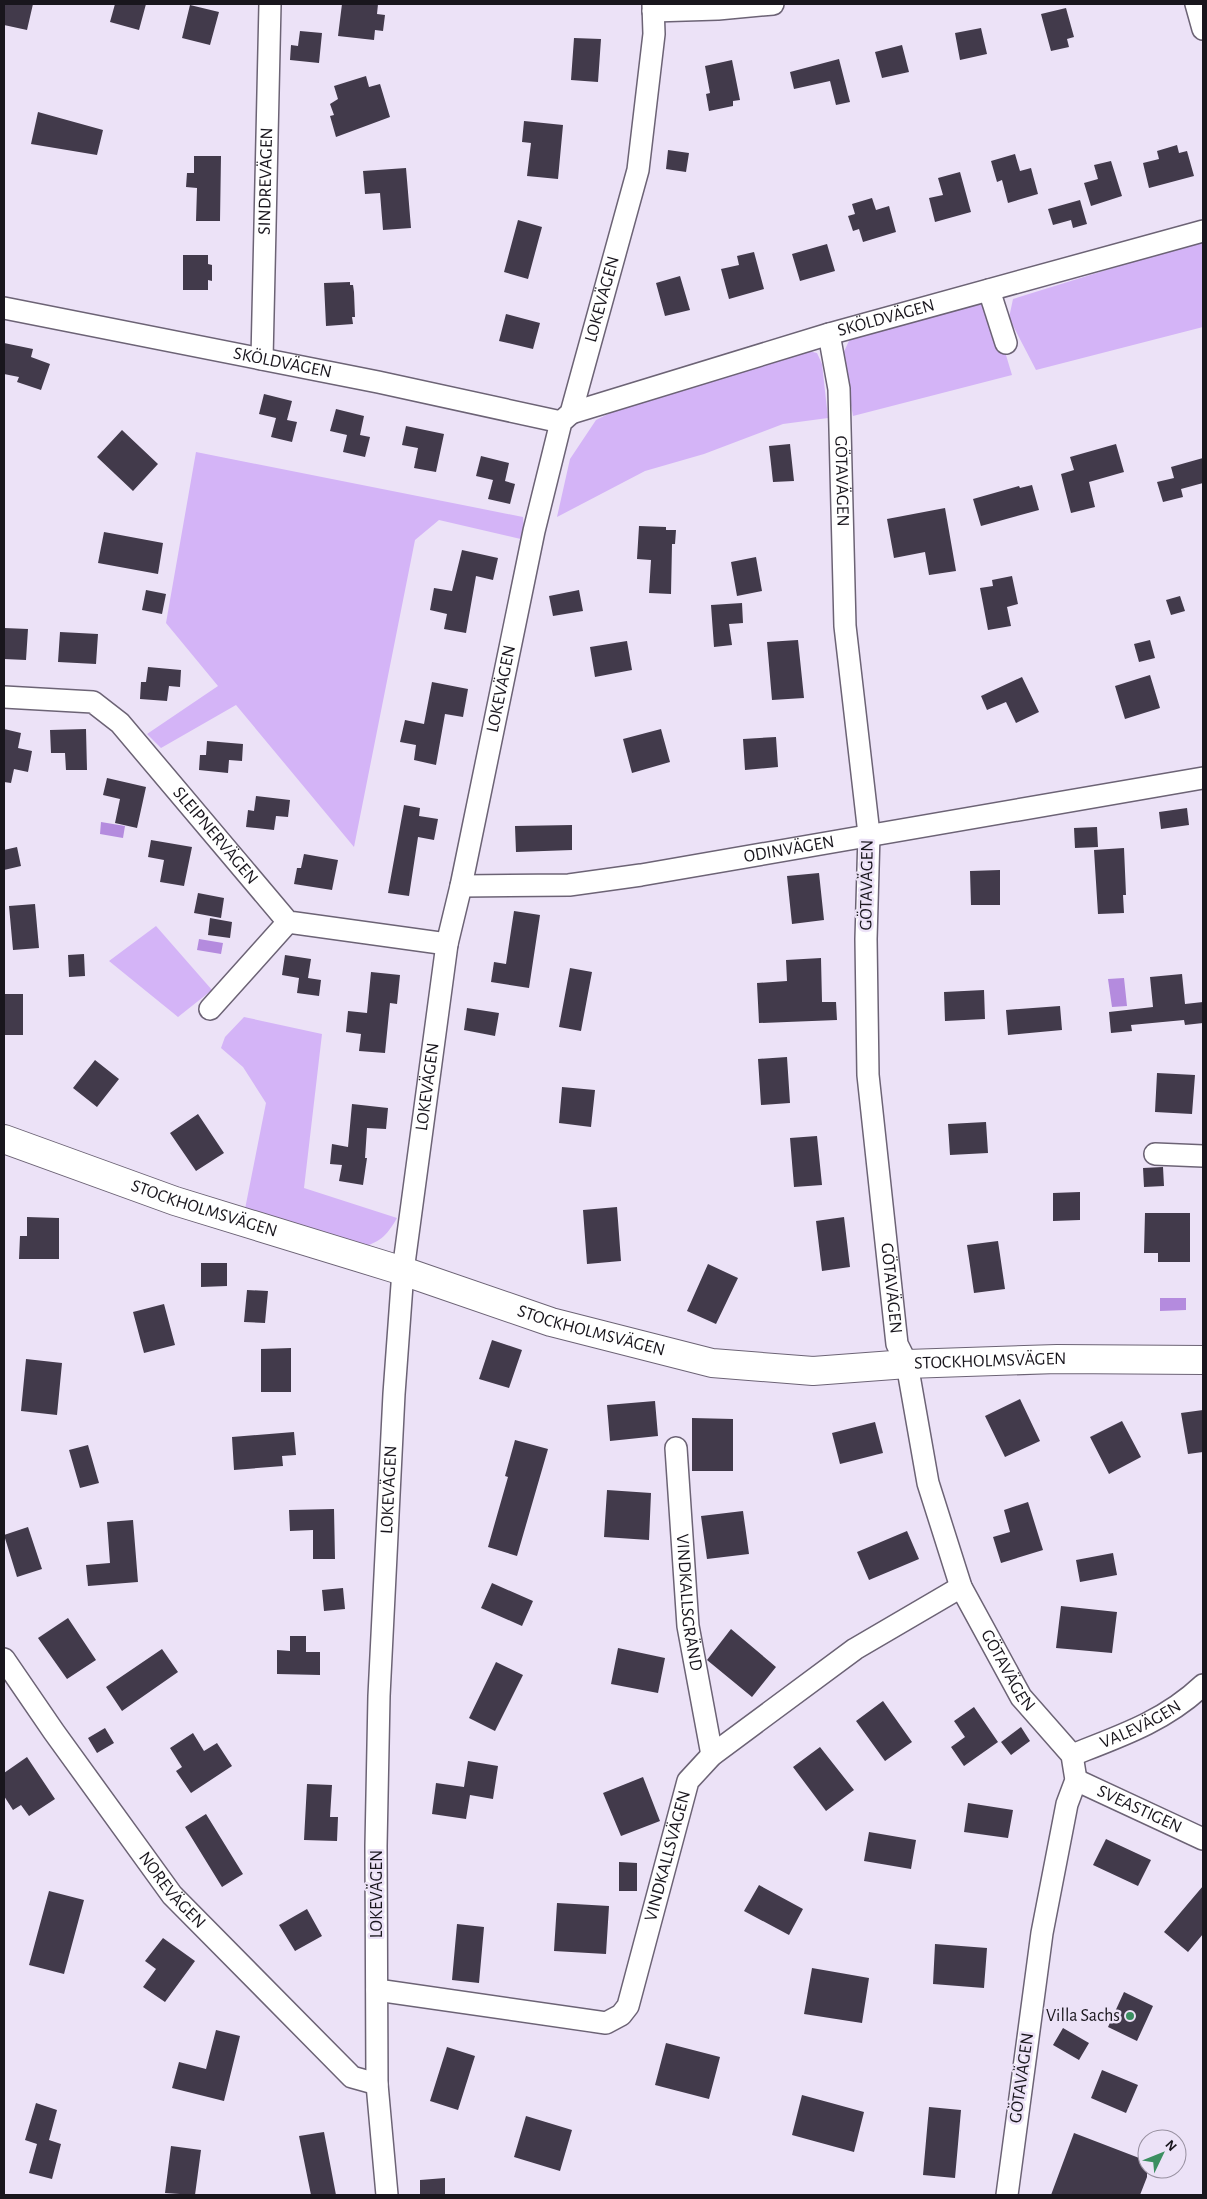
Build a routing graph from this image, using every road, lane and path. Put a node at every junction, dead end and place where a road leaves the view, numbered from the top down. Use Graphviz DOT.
graph roads {
  1 [pos="270,4"];
  2 [pos="773,4"];
  3 [pos="1196,4"];
  4 [pos="653,7"];
  5 [pos="1203,29"];
  6 [pos="1203,231"];
  7 [pos="989,290"];
  8 [pos="4,308"];
  9 [pos="829,334"];
  10 [pos="1006,343"];
  11 [pos="262,359"];
  12 [pos="566,417"];
  13 [pos="4,697"];
  14 [pos="1203,778"];
  15 [pos="868,834"];
  16 [pos="461,886"];
  17 [pos="288,922"];
  18 [pos="447,944"];
  19 [pos="210,1009"];
  20 [pos="4,1139"];
  21 [pos="1155,1154"];
  22 [pos="1203,1156"];
  23 [pos="403,1271"];
  24 [pos="1203,1360"];
  25 [pos="907,1364"];
  26 [pos="676,1448"];
  27 [pos="961,1587"];
  28 [pos="4,1659"];
  29 [pos="1203,1684"];
  30 [pos="1072,1754"];
  31 [pos="712,1755"];
  32 [pos="1076,1780"];
  33 [pos="1203,1839"];
  34 [pos="377,1990"];
  35 [pos="377,2084"];
  36 [pos="387,2195"];
  37 [pos="1007,2195"];
  1 -- 11 [label="street, SINDREVÄGEN"];
  2 -- 4 [label="street"];
  3 -- 5 [label="street"];
  4 -- 12 [label="street, LOKEVÄGEN"];
  6 -- 7 [label="street, SKÖLDVÄGEN"];
  7 -- 9 [label="street, SKÖLDVÄGEN"];
  7 -- 10 [label="street"];
  8 -- 11 [label="street, SKÖLDVÄGEN"];
  9 -- 12 [label="street, SKÖLDVÄGEN"];
  9 -- 15 [label="street, GÖTAVÄGEN"];
  11 -- 12 [label="street, SKÖLDVÄGEN"];
  12 -- 16 [label="street, LOKEVÄGEN"];
  13 -- 17 [label="street, SLEIPNERVÄGEN"];
  14 -- 15 [label="street, ODINVÄGEN"];
  15 -- 16 [label="street, ODINVÄGEN"];
  15 -- 25 [label="street, GÖTAVÄGEN"];
  16 -- 18 [label="street, LOKEVÄGEN"];
  17 -- 18 [label="street"];
  17 -- 19 [label="street"];
  18 -- 23 [label="street, LOKEVÄGEN"];
  20 -- 23 [label="street, STOCKHOLMSVÄGEN"];
  21 -- 22 [label="street"];
  23 -- 25 [label="street, STOCKHOLMSVÄGEN"];
  23 -- 34 [label="street, LOKEVÄGEN"];
  24 -- 25 [label="street, STOCKHOLMSVÄGEN"];
  25 -- 27 [label="street, GÖTAVÄGEN"];
  26 -- 31 [label="street, VINDKALLSGRÄND"];
  27 -- 30 [label="street, GÖTAVÄGEN"];
  27 -- 31 [label="street, VINDKALLSVÄGEN"];
  28 -- 35 [label="street, NOREVÄGEN"];
  29 -- 30 [label="street, VALEVÄGEN"];
  30 -- 32 [label="street, GÖTAVÄGEN"];
  31 -- 34 [label="street, VINDKALLSVÄGEN"];
  32 -- 33 [label="street, SVEASTIGEN"];
  32 -- 37 [label="street, GÖTAVÄGEN"];
  34 -- 35 [label="street, LOKEVÄGEN"];
  35 -- 36 [label="street, LOKEVÄGEN"];
}
